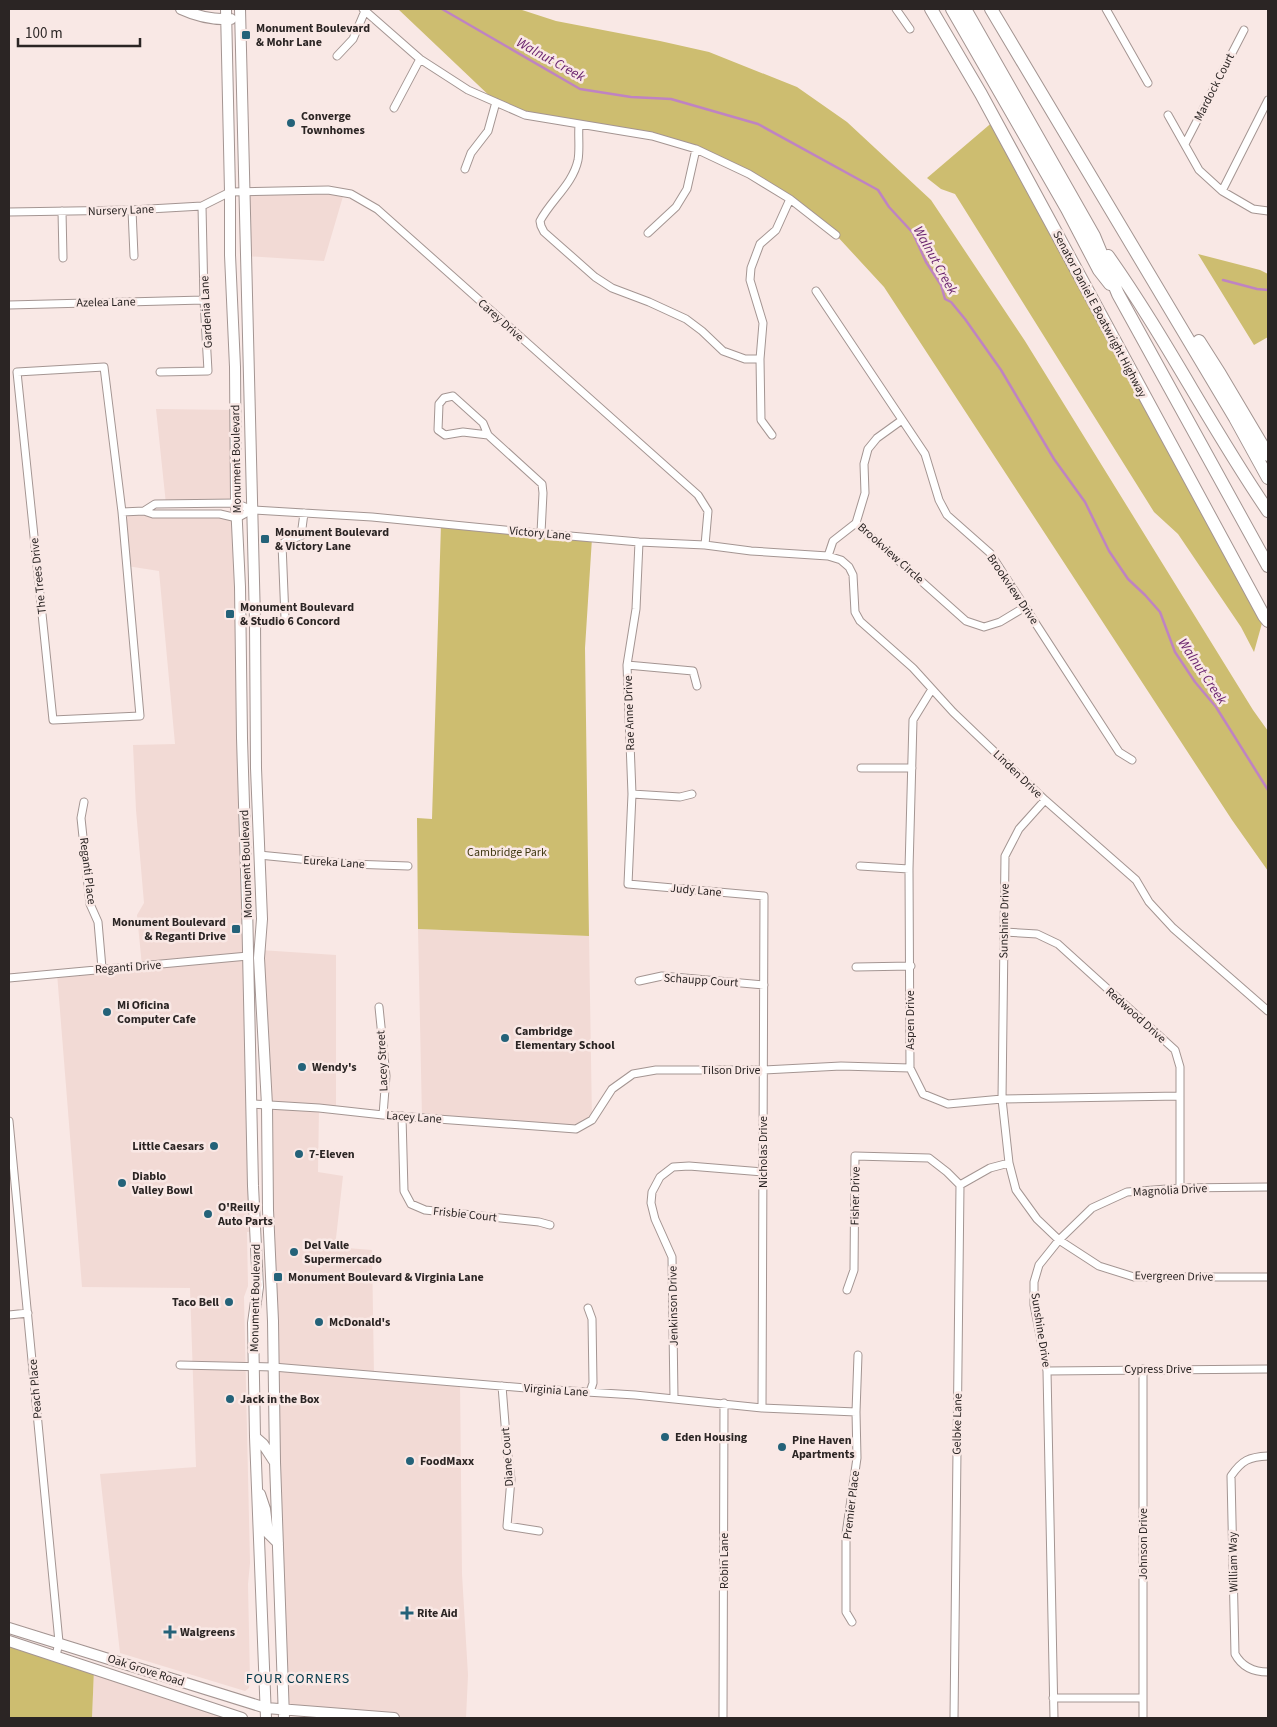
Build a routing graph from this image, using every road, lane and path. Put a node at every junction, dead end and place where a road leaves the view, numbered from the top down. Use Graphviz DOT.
graph roads {
  1 [pos="181,9"];
  2 [pos="896,9"];
  3 [pos="931,9"];
  4 [pos="952,9"];
  5 [pos="965,9"];
  6 [pos="991,9"];
  7 [pos="1106,9"];
  8 [pos="364,10"];
  9 [pos="225,14"];
  10 [pos="240,14"];
  11 [pos="910,29"];
  12 [pos="1244,30"];
  13 [pos="337,56"];
  14 [pos="420,59"];
  15 [pos="1148,83"];
  16 [pos="1268,100"];
  17 [pos="496,102"];
  18 [pos="394,108"];
  19 [pos="1168,115"];
  20 [pos="579,125"];
  21 [pos="1185,144"];
  22 [pos="696,150"];
  23 [pos="465,169"];
  24 [pos="1222,191"];
  25 [pos="230,192"];
  26 [pos="244,192"];
  27 [pos="790,199"];
  28 [pos="202,206"];
  29 [pos="132,210"];
  30 [pos="1268,211"];
  31 [pos="9,212"];
  32 [pos="62,212"];
  33 [pos="648,233"];
  34 [pos="836,234"];
  35 [pos="1094,236"];
  36 [pos="134,256"];
  37 [pos="63,258"];
  38 [pos="1149,273"];
  39 [pos="816,291"];
  40 [pos="1118,294"];
  41 [pos="204,300"];
  42 [pos="9,304"];
  43 [pos="760,359"];
  44 [pos="160,372"];
  45 [pos="902,420"];
  46 [pos="772,434"];
  47 [pos="488,435"];
  48 [pos="1268,455"];
  49 [pos="1268,478"];
  50 [pos="236,503"];
  51 [pos="252,510"];
  52 [pos="144,511"];
  53 [pos="1268,511"];
  54 [pos="122,512"];
  55 [pos="304,513"];
  56 [pos="237,518"];
  57 [pos="856,523"];
  58 [pos="541,533"];
  59 [pos="639,542"];
  60 [pos="705,545"];
  61 [pos="828,556"];
  62 [pos="1268,566"];
  63 [pos="1025,607"];
  64 [pos="285,618"];
  65 [pos="1266,618"];
  66 [pos="1268,632"];
  67 [pos="627,665"];
  68 [pos="697,686"];
  69 [pos="932,690"];
  70 [pos="1132,760"];
  71 [pos="861,768"];
  72 [pos="912,768"];
  73 [pos="632,794"];
  74 [pos="692,794"];
  75 [pos="1045,800"];
  76 [pos="84,802"];
  77 [pos="259,855"];
  78 [pos="408,866"];
  79 [pos="860,866"];
  80 [pos="910,868"];
  81 [pos="628,884"];
  82 [pos="764,896"];
  83 [pos="1004,932"];
  84 [pos="248,956"];
  85 [pos="910,966"];
  86 [pos="856,967"];
  87 [pos="102,968"];
  88 [pos="9,978"];
  89 [pos="639,981"];
  90 [pos="764,985"];
  91 [pos="379,1007"];
  92 [pos="1268,1011"];
  93 [pos="910,1068"];
  94 [pos="764,1070"];
  95 [pos="1180,1096"];
  96 [pos="1002,1099"];
  97 [pos="252,1104"];
  98 [pos="267,1104"];
  99 [pos="383,1115"];
  100 [pos="402,1116"];
  101 [pos="9,1121"];
  102 [pos="576,1129"];
  103 [pos="1009,1163"];
  104 [pos="763,1172"];
  105 [pos="960,1185"];
  106 [pos="1268,1187"];
  107 [pos="1180,1188"];
  108 [pos="550,1226"];
  109 [pos="1059,1240"];
  110 [pos="1268,1277"];
  111 [pos="847,1290"];
  112 [pos="588,1308"];
  113 [pos="28,1313"];
  114 [pos="9,1316"];
  115 [pos="858,1355"];
  116 [pos="180,1365"];
  117 [pos="255,1366"];
  118 [pos="273,1367"];
  119 [pos="1143,1369"];
  120 [pos="1268,1369"];
  121 [pos="1047,1371"];
  122 [pos="502,1386"];
  123 [pos="590,1392"];
  124 [pos="674,1398"];
  125 [pos="724,1403"];
  126 [pos="762,1408"];
  127 [pos="856,1412"];
  128 [pos="255,1437"];
  129 [pos="1268,1456"];
  130 [pos="275,1462"];
  131 [pos="256,1484"];
  132 [pos="539,1530"];
  133 [pos="278,1543"];
  134 [pos="852,1622"];
  135 [pos="9,1628"];
  136 [pos="9,1641"];
  137 [pos="59,1642"];
  138 [pos="56,1656"];
  139 [pos="1268,1672"];
  140 [pos="1053,1698"];
  141 [pos="1143,1698"];
  142 [pos="266,1713"];
  143 [pos="284,1714"];
  144 [pos="242,1718"];
  145 [pos="394,1718"];
  146 [pos="723,1718"];
  147 [pos="954,1718"];
  148 [pos="1054,1718"];
  149 [pos="1143,1718"];
  1 -- 9 [label="main road"];
  2 -- 11 [label="street"];
  3 -- 65 [label="highway, Senator Daniel E Boatwright Highway"];
  4 -- 40 [label="highway"];
  5 -- 35 [label="highway, Senator Daniel E Boatwright Highway"];
  6 -- 38 [label="highway"];
  7 -- 15 [label="street"];
  8 -- 13 [label="street"];
  8 -- 14 [label="street"];
  9 -- 10 [label="main road"];
  9 -- 25 [label="main road, Monument Boulevard"];
  10 -- 26 [label="main road, Monument Boulevard"];
  12 -- 21 [label="street, Mardock Court"];
  14 -- 17 [label="street"];
  14 -- 18 [label="street"];
  16 -- 24 [label="street"];
  17 -- 20 [label="street"];
  17 -- 23 [label="street"];
  19 -- 21 [label="street"];
  20 -- 22 [label="street"];
  20 -- 43 [label="street"];
  21 -- 24 [label="street"];
  22 -- 27 [label="street"];
  22 -- 33 [label="street"];
  24 -- 30 [label="street"];
  25 -- 26 [label="street, Carey Drive"];
  25 -- 28 [label="street, Nursery Lane"];
  25 -- 50 [label="main road, Monument Boulevard"];
  26 -- 51 [label="main road, Monument Boulevard"];
  26 -- 60 [label="street, Carey Drive"];
  27 -- 34 [label="street"];
  27 -- 43 [label="street"];
  28 -- 29 [label="street, Nursery Lane"];
  28 -- 41 [label="street, Gardenia Lane"];
  29 -- 32 [label="street, Nursery Lane"];
  29 -- 36 [label="street"];
  31 -- 32 [label="street, Nursery Lane"];
  32 -- 37 [label="street"];
  35 -- 40 [label="highway, Senator Daniel E Boatwright Highway"];
  35 -- 53 [label="highway"];
  38 -- 48 [label="highway"];
  38 -- 49 [label="highway"];
  39 -- 45 [label="street, Brookview Drive"];
  40 -- 62 [label="highway, Senator Daniel E Boatwright Highway"];
  41 -- 42 [label="street, Azelea Lane"];
  41 -- 44 [label="street, Gardenia Lane"];
  43 -- 46 [label="street"];
  45 -- 57 [label="street, Brookview Circle"];
  45 -- 63 [label="street, Brookview Drive"];
  47 -- 47 [label="street"];
  47 -- 58 [label="street"];
  50 -- 51 [label="street"];
  50 -- 52 [label="street"];
  50 -- 56 [label="main road, Monument Boulevard"];
  51 -- 55 [label="street, Victory Lane"];
  51 -- 56 [label="street"];
  51 -- 77 [label="main road, Monument Boulevard"];
  52 -- 54 [label="street"];
  52 -- 56 [label="street"];
  54 -- 54 [label="street, The Trees Drive"];
  55 -- 58 [label="street, Victory Lane"];
  55 -- 64 [label="street"];
  56 -- 84 [label="main road, Monument Boulevard"];
  57 -- 61 [label="street"];
  57 -- 63 [label="street, Brookview Circle"];
  58 -- 59 [label="street, Victory Lane"];
  59 -- 60 [label="street, Victory Lane"];
  59 -- 67 [label="street, Rae Anne Drive"];
  60 -- 61 [label="street, Victory Lane"];
  61 -- 69 [label="street, Linden Drive"];
  63 -- 70 [label="street, Brookview Drive"];
  65 -- 66 [label="highway, Senator Daniel E Boatwright Highway"];
  67 -- 68 [label="street"];
  67 -- 73 [label="street, Rae Anne Drive"];
  69 -- 72 [label="street, Aspen Drive"];
  69 -- 75 [label="street, Linden Drive"];
  71 -- 72 [label="street"];
  72 -- 80 [label="street, Aspen Drive"];
  73 -- 74 [label="street"];
  73 -- 81 [label="street, Rae Anne Drive"];
  75 -- 83 [label="street, Sunshine Drive"];
  75 -- 92 [label="street, Linden Drive"];
  76 -- 87 [label="street, Reganti Place"];
  77 -- 78 [label="street, Eureka Lane"];
  77 -- 98 [label="main road, Monument Boulevard"];
  79 -- 80 [label="street"];
  80 -- 85 [label="street, Aspen Drive"];
  81 -- 82 [label="street, Judy Lane"];
  82 -- 90 [label="street, Nicholas Drive"];
  83 -- 95 [label="street, Redwood Drive"];
  83 -- 96 [label="street, Sunshine Drive"];
  84 -- 87 [label="street, Reganti Drive"];
  84 -- 97 [label="main road, Monument Boulevard"];
  85 -- 86 [label="street"];
  85 -- 93 [label="street, Aspen Drive"];
  87 -- 88 [label="street, Reganti Drive"];
  89 -- 90 [label="street, Schaupp Court"];
  90 -- 94 [label="street, Nicholas Drive"];
  91 -- 99 [label="street, Lacey Street"];
  93 -- 94 [label="street, Tilson Drive"];
  93 -- 96 [label="street, Aspen Drive"];
  94 -- 102 [label="street, Tilson Drive"];
  94 -- 104 [label="street, Nicholas Drive"];
  95 -- 96 [label="street, Aspen Drive"];
  95 -- 107 [label="street, Redwood Drive"];
  96 -- 103 [label="street, Sunshine Drive"];
  97 -- 98 [label="street, Lacey Lane"];
  97 -- 117 [label="main road, Monument Boulevard"];
  98 -- 99 [label="street, Lacey Lane"];
  98 -- 118 [label="main road, Monument Boulevard"];
  99 -- 100 [label="street, Lacey Lane"];
  100 -- 102 [label="street, Lacey Lane"];
  100 -- 108 [label="street, Frisbie Court"];
  101 -- 113 [label="street, Peach Place"];
  103 -- 105 [label="street"];
  103 -- 109 [label="street, Sunshine Drive"];
  104 -- 124 [label="street, Jenkinson Drive"];
  104 -- 126 [label="street, Nicholas Drive"];
  105 -- 111 [label="street, Fisher Drive"];
  105 -- 147 [label="street, Gelbke Lane"];
  106 -- 107 [label="street, Magnolia Drive"];
  107 -- 109 [label="street, Magnolia Drive"];
  109 -- 110 [label="street, Evergreen Drive"];
  109 -- 121 [label="street, Sunshine Drive"];
  112 -- 123 [label="street"];
  113 -- 114 [label="street"];
  113 -- 137 [label="street, Peach Place"];
  115 -- 127 [label="street, Premier Place"];
  116 -- 117 [label="street, Virginia Lane"];
  117 -- 118 [label="street, Virginia Lane"];
  117 -- 128 [label="main road, Monument Boulevard"];
  118 -- 122 [label="street, Virginia Lane"];
  118 -- 130 [label="main road, Monument Boulevard"];
  119 -- 120 [label="street, Cypress Drive"];
  119 -- 121 [label="street, Cypress Drive"];
  119 -- 141 [label="street, Johnson Drive"];
  121 -- 140 [label="street, Sunshine Drive"];
  122 -- 123 [label="street, Virginia Lane"];
  122 -- 132 [label="street, Diane Court"];
  123 -- 124 [label="street, Virginia Lane"];
  124 -- 125 [label="street, Virginia Lane"];
  125 -- 126 [label="street, Virginia Lane"];
  125 -- 146 [label="street, Robin Lane"];
  126 -- 127 [label="street, Virginia Lane"];
  127 -- 134 [label="street, Premier Place"];
  128 -- 130 [label="main road"];
  128 -- 131 [label="main road, Monument Boulevard"];
  129 -- 139 [label="street, William Way"];
  130 -- 133 [label="main road, Monument Boulevard"];
  131 -- 133 [label="main road"];
  131 -- 142 [label="main road, Monument Boulevard"];
  133 -- 143 [label="main road, Monument Boulevard"];
  135 -- 137 [label="main road, Oak Grove Road"];
  136 -- 138 [label="main road, Oak Grove Road"];
  137 -- 138 [label="street, Peach Place"];
  137 -- 142 [label="main road, Oak Grove Road"];
  138 -- 144 [label="main road, Oak Grove Road"];
  140 -- 141 [label="street"];
  140 -- 148 [label="street, Sunshine Drive"];
  141 -- 149 [label="street, Johnson Drive"];
  142 -- 143 [label="main road, Oak Grove Road"];
  143 -- 145 [label="main road, Oak Grove Road"];
}
